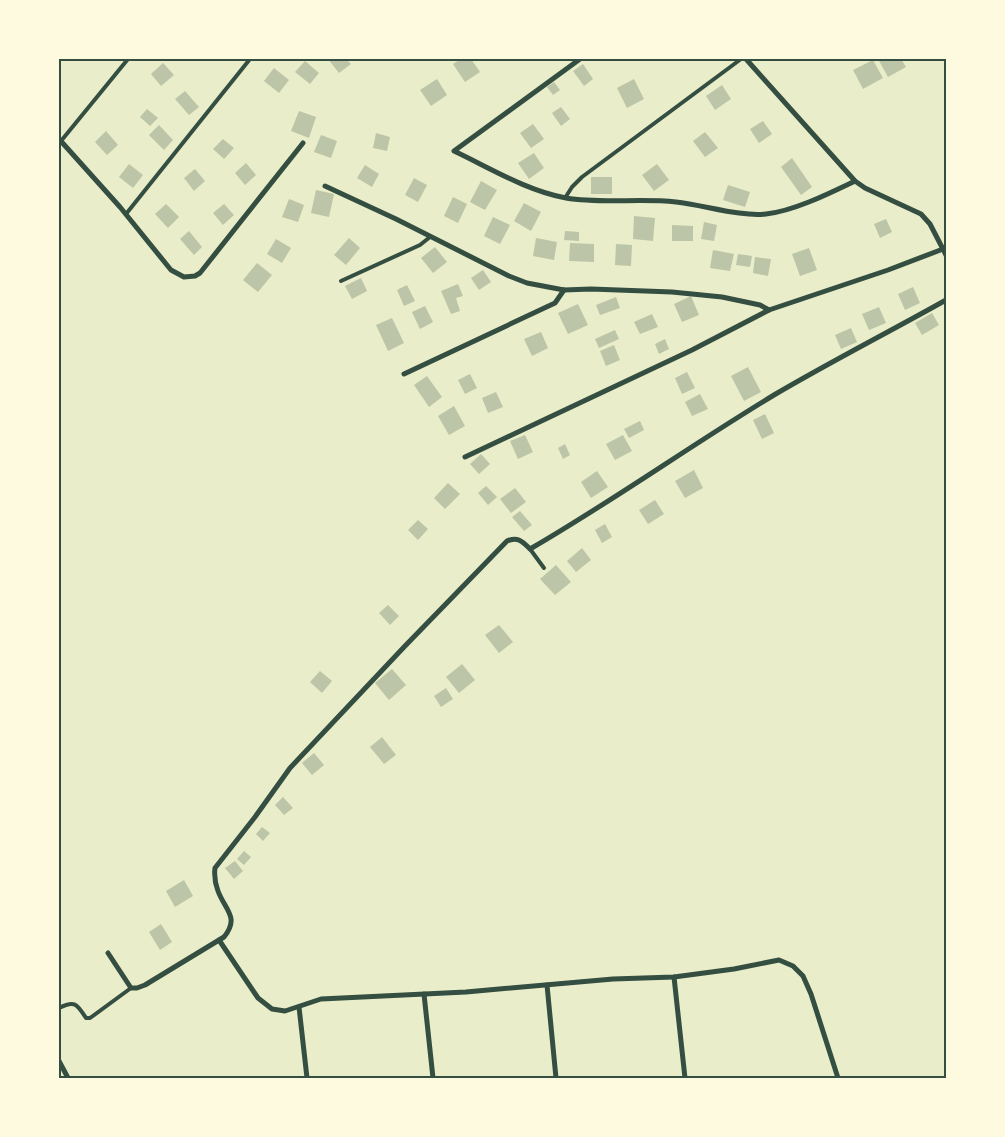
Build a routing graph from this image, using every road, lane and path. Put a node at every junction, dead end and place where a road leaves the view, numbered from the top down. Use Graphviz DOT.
graph roads {
  1 [pos="128,59"];
  2 [pos="250,59"];
  3 [pos="580,59"];
  4 [pos="741,59"];
  5 [pos="746,59"];
  6 [pos="60,140"];
  7 [pos="303,143"];
  8 [pos="856,181"];
  9 [pos="325,186"];
  10 [pos="565,198"];
  11 [pos="126,214"];
  12 [pos="430,237"];
  13 [pos="943,249"];
  14 [pos="946,255"];
  15 [pos="342,282"];
  16 [pos="564,290"];
  17 [pos="946,300"];
  18 [pos="769,310"];
  19 [pos="404,374"];
  20 [pos="465,457"];
  21 [pos="530,549"];
  22 [pos="544,568"];
  23 [pos="219,940"];
  24 [pos="108,953"];
  25 [pos="674,977"];
  26 [pos="547,985"];
  27 [pos="131,988"];
  28 [pos="424,994"];
  29 [pos="299,1007"];
  30 [pos="59,1008"];
  31 [pos="59,1061"];
  32 [pos="68,1078"];
  33 [pos="307,1078"];
  34 [pos="433,1078"];
  35 [pos="556,1078"];
  36 [pos="685,1078"];
  37 [pos="838,1078"];
  1 -- 6 [label="lane"];
  2 -- 11 [label="lane"];
  3 -- 10 [label="street"];
  4 -- 10 [label="lane"];
  5 -- 8 [label="street"];
  6 -- 11 [label="street"];
  7 -- 11 [label="street"];
  8 -- 10 [label="street"];
  8 -- 13 [label="street"];
  9 -- 12 [label="street"];
  12 -- 15 [label="lane"];
  12 -- 16 [label="street"];
  13 -- 14 [label="street"];
  13 -- 18 [label="street"];
  16 -- 18 [label="street"];
  16 -- 19 [label="street"];
  17 -- 21 [label="street"];
  18 -- 20 [label="street"];
  21 -- 22 [label="lane"];
  21 -- 23 [label="street"];
  23 -- 27 [label="street"];
  23 -- 29 [label="street"];
  24 -- 27 [label="street"];
  25 -- 26 [label="street"];
  25 -- 36 [label="street"];
  25 -- 37 [label="street"];
  26 -- 28 [label="street"];
  26 -- 35 [label="street"];
  27 -- 30 [label="lane"];
  28 -- 29 [label="street"];
  28 -- 34 [label="street"];
  29 -- 33 [label="street"];
  31 -- 32 [label="street"];
}
